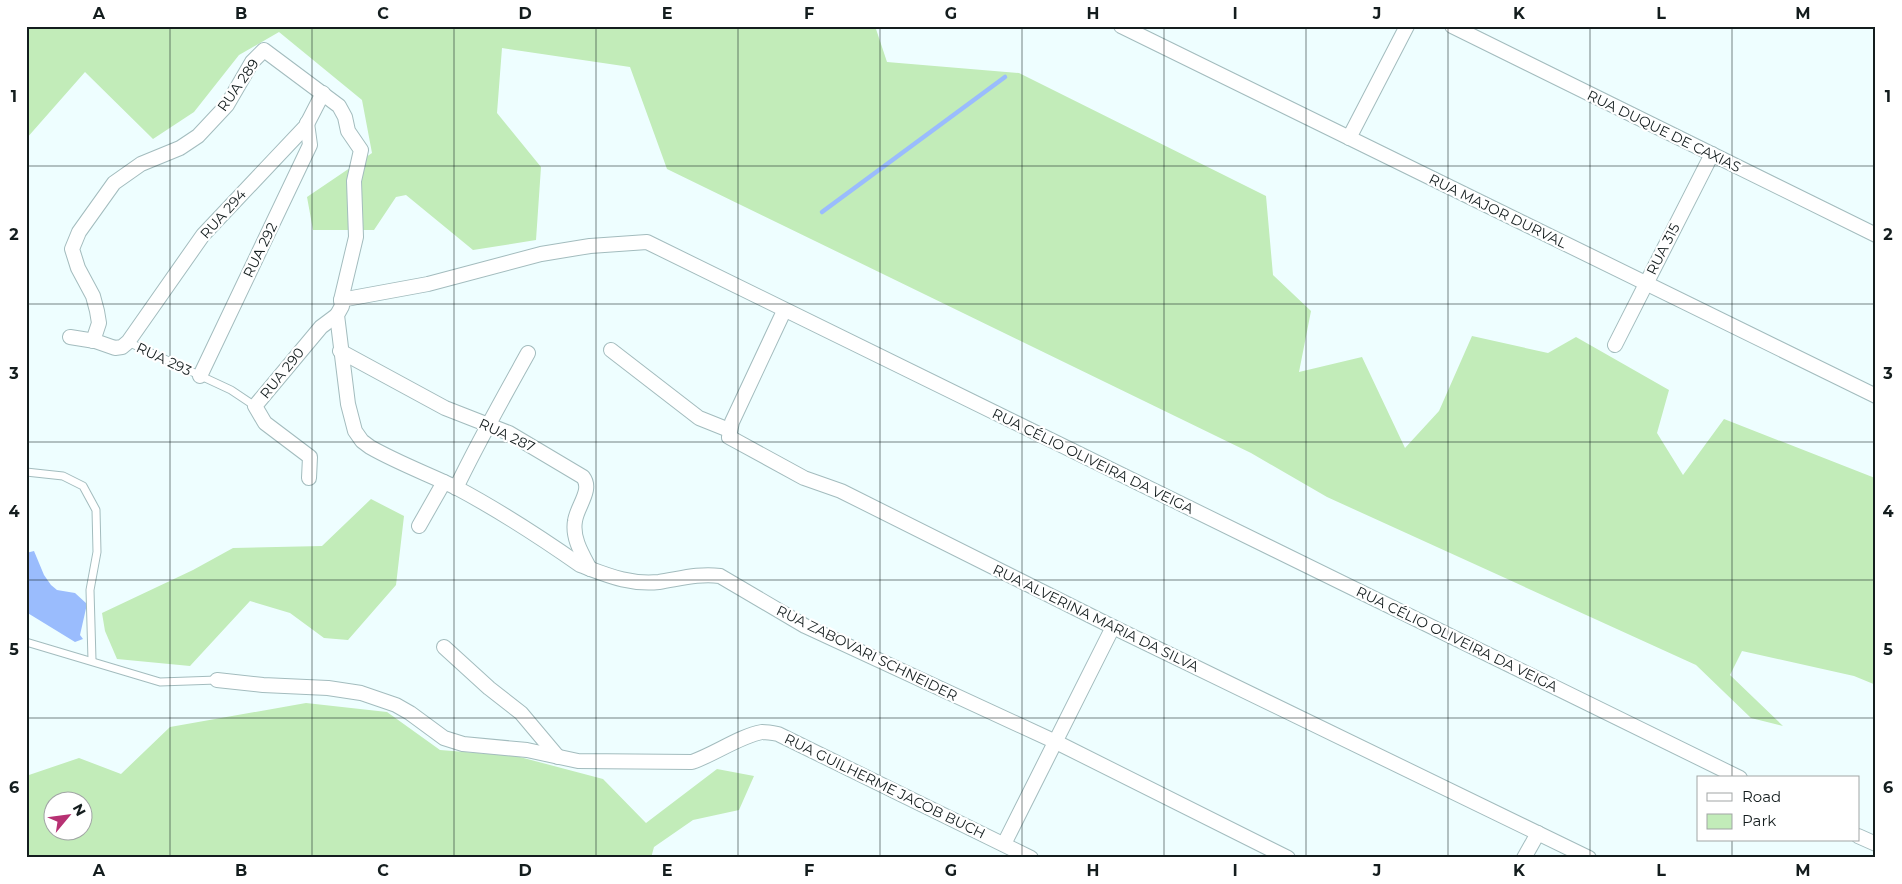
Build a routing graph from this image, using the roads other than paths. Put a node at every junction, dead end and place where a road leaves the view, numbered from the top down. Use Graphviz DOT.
graph roads {
  1 [pos="1121,26"];
  2 [pos="1407,26"];
  3 [pos="1452,26"];
  4 [pos="323,93"];
  5 [pos="307,123"];
  6 [pos="1348,138"];
  7 [pos="1712,154"];
  8 [pos="1876,235"];
  9 [pos="1646,284"];
  10 [pos="341,300"];
  11 [pos="784,311"];
  12 [pos="336,314"];
  13 [pos="70,337"];
  14 [pos="93,341"];
  15 [pos="128,342"];
  16 [pos="1615,344"];
  17 [pos="611,350"];
  18 [pos="340,351"];
  19 [pos="528,353"];
  20 [pos="200,376"];
  21 [pos="1876,396"];
  22 [pos="256,406"];
  23 [pos="489,425"];
  24 [pos="729,430"];
  25 [pos="26,472"];
  26 [pos="309,478"];
  27 [pos="450,485"];
  28 [pos="419,526"];
  29 [pos="590,569"];
  30 [pos="1113,627"];
  31 [pos="26,642"];
  32 [pos="444,647"];
  33 [pos="92,660"];
  34 [pos="217,680"];
  35 [pos="1056,742"];
  36 [pos="558,758"];
  37 [pos="1736,776"];
  38 [pos="1538,833"];
  39 [pos="1860,837"];
  40 [pos="1004,844"];
  41 [pos="1876,844"];
  42 [pos="1031,858"];
  43 [pos="1288,858"];
  44 [pos="1524,858"];
  45 [pos="1589,858"];
  1 -- 6 [label="street, RUA MAJOR DURVAL"];
  2 -- 6 [label="street"];
  3 -- 7 [label="street, RUA DUQUE DE CAXIAS"];
  4 -- 5 [label="street, RUA 294"];
  4 -- 10 [label="street, RUA 289"];
  4 -- 14 [label="street, RUA 289"];
  5 -- 15 [label="street, RUA 294"];
  5 -- 20 [label="street, RUA 292"];
  6 -- 9 [label="street, RUA MAJOR DURVAL"];
  7 -- 8 [label="street, RUA DUQUE DE CAXIAS"];
  7 -- 9 [label="street, RUA 315"];
  9 -- 16 [label="street, RUA 315"];
  9 -- 21 [label="street, RUA MAJOR DURVAL"];
  10 -- 11 [label="street, RUA CÉLIO OLIVEIRA DA VEIGA"];
  10 -- 12 [label="street, RUA ZABOVARI SCHNEIDER"];
  11 -- 24 [label="street"];
  11 -- 37 [label="street, RUA CÉLIO OLIVEIRA DA VEIGA"];
  12 -- 18 [label="street, RUA ZABOVARI SCHNEIDER"];
  12 -- 22 [label="street, RUA 290"];
  13 -- 14 [label="street"];
  14 -- 15 [label="street"];
  15 -- 20 [label="lane, RUA 293"];
  17 -- 24 [label="street"];
  18 -- 23 [label="street, RUA 287"];
  18 -- 27 [label="street, RUA ZABOVARI SCHNEIDER"];
  19 -- 23 [label="street"];
  20 -- 22 [label="lane, RUA 293"];
  22 -- 26 [label="street, RUA 290"];
  23 -- 27 [label="street"];
  23 -- 29 [label="street, RUA 287"];
  24 -- 30 [label="street, RUA ALVERINA MARIA DA SILVA"];
  25 -- 33 [label="lane"];
  27 -- 28 [label="street"];
  27 -- 29 [label="street, RUA ZABOVARI SCHNEIDER"];
  29 -- 35 [label="street, RUA ZABOVARI SCHNEIDER"];
  30 -- 35 [label="street"];
  30 -- 38 [label="street, RUA ALVERINA MARIA DA SILVA"];
  31 -- 33 [label="lane"];
  32 -- 36 [label="street"];
  33 -- 34 [label="lane"];
  34 -- 36 [label="street, RUA GUILHERME JACOB BUCH"];
  35 -- 40 [label="street"];
  35 -- 43 [label="street, RUA ZABOVARI SCHNEIDER"];
  36 -- 40 [label="street, RUA GUILHERME JACOB BUCH"];
  38 -- 44 [label="street"];
  38 -- 45 [label="street, RUA ALVERINA MARIA DA SILVA"];
  39 -- 41 [label="street"];
  40 -- 42 [label="street, RUA GUILHERME JACOB BUCH"];
}
